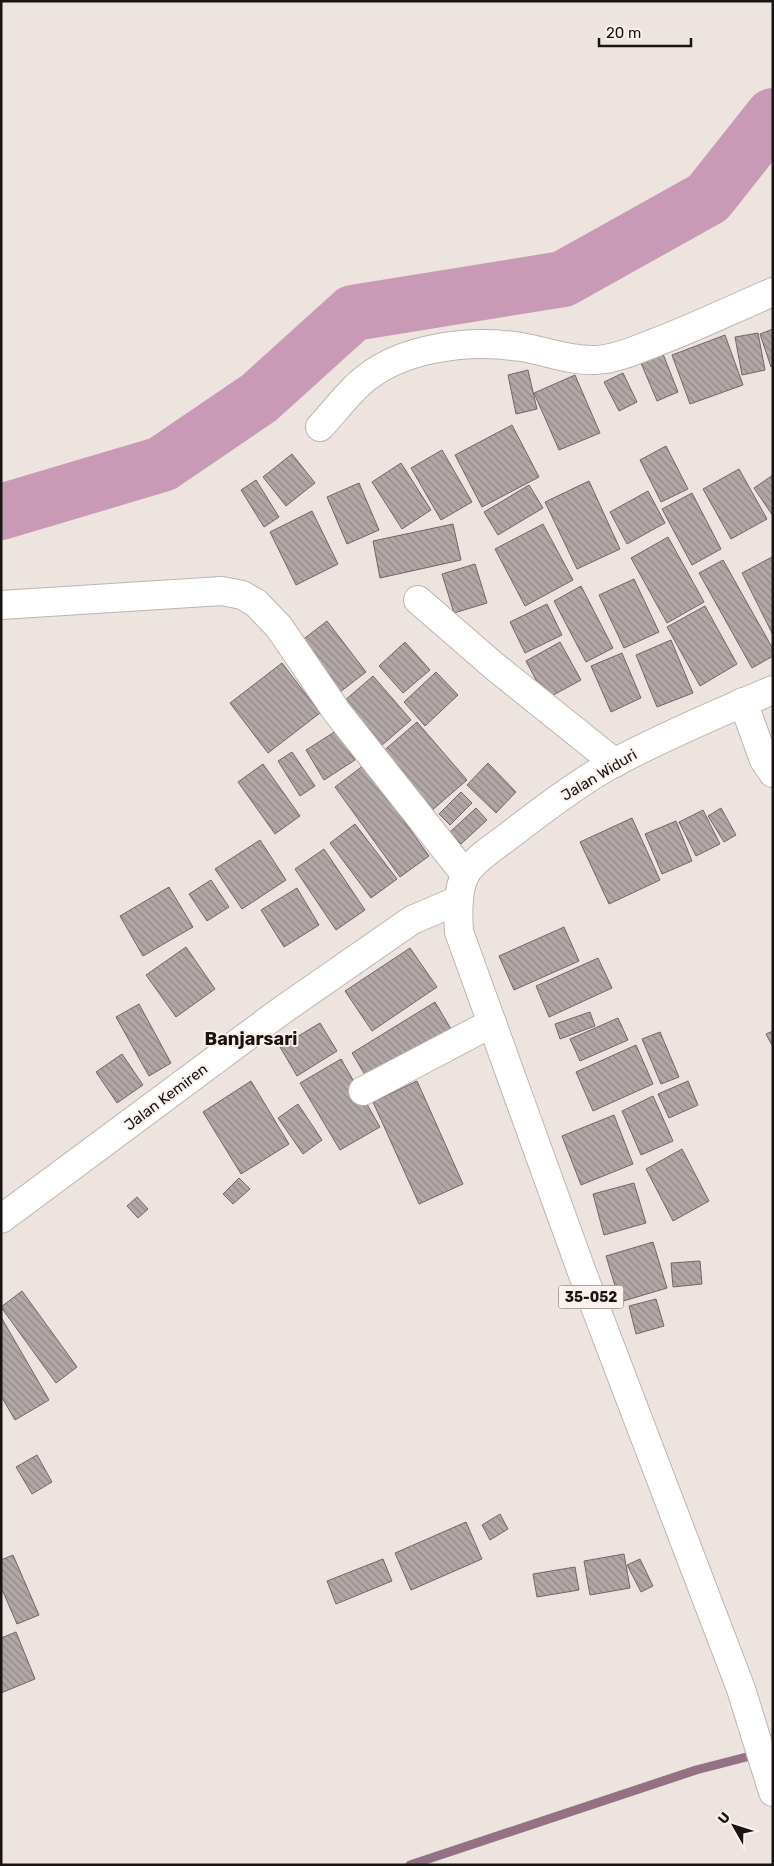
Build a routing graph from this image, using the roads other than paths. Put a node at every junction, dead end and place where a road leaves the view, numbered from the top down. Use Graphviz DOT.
graph roads {
  1 [pos="773,292"];
  2 [pos="320,426"];
  3 [pos="418,600"];
  4 [pos="1,605"];
  5 [pos="773,690"];
  6 [pos="746,714"];
  7 [pos="613,764"];
  8 [pos="769,766"];
  9 [pos="465,874"];
  10 [pos="459,900"];
  11 [pos="492,1023"];
  12 [pos="363,1092"];
  13 [pos="1,1219"];
  14 [pos="769,1782"];
  1 -- 2 [label="street"];
  3 -- 7 [label="street"];
  4 -- 9 [label="street"];
  5 -- 6 [label="street, Jalan Widuri"];
  6 -- 7 [label="street, Jalan Widuri"];
  6 -- 8 [label="street"];
  7 -- 9 [label="street, Jalan Widuri"];
  9 -- 10 [label="street"];
  10 -- 11 [label="street, 35-052"];
  10 -- 13 [label="street, Jalan Kemiren"];
  11 -- 12 [label="street"];
  11 -- 14 [label="street, 35-052"];
}
